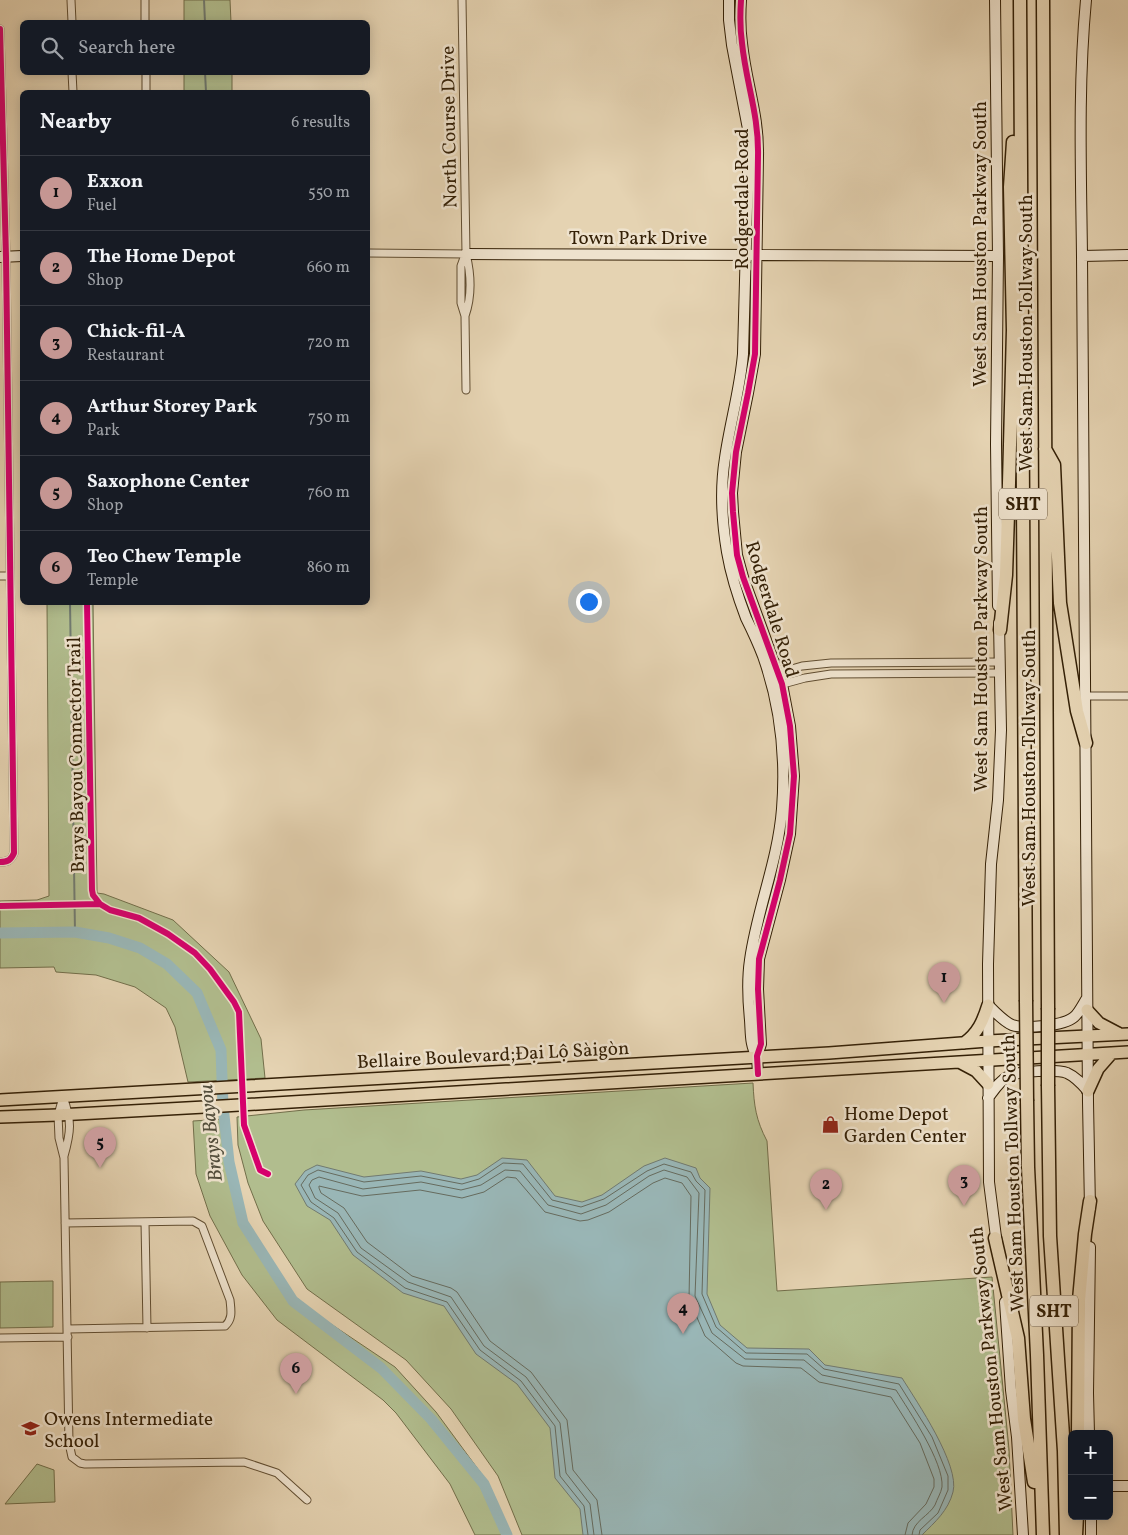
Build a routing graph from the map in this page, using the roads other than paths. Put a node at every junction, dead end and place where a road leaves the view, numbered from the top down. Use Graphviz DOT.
graph roads {
  1 [pos="71,0"];
  2 [pos="145,0"];
  3 [pos="462,0"];
  4 [pos="729,0"];
  5 [pos="741,0"];
  6 [pos="995,0"];
  7 [pos="1043,0"];
  8 [pos="1086,0"];
  9 [pos="1020,4"];
  10 [pos="72,20"];
  11 [pos="145,20"];
  12 [pos="0,29"];
  13 [pos="72,75"];
  14 [pos="146,75"];
  15 [pos="72,90"];
  16 [pos="146,90"];
  17 [pos="370,253"];
  18 [pos="466,254"];
  19 [pos="752,255"];
  20 [pos="1128,255"];
  21 [pos="20,256"];
  22 [pos="998,256"];
  23 [pos="1082,256"];
  24 [pos="3,257"];
  25 [pos="466,390"];
  26 [pos="1044,448"];
  27 [pos="0,576"];
  28 [pos="10,576"];
  29 [pos="1000,630"];
  30 [pos="882,662"];
  31 [pos="1000,662"];
  32 [pos="1000,673"];
  33 [pos="774,674"];
  34 [pos="882,674"];
  35 [pos="777,686"];
  36 [pos="1085,696"];
  37 [pos="1128,696"];
  38 [pos="1086,744"];
  39 [pos="779,832"];
  40 [pos="790,834"];
  41 [pos="0,862"];
  42 [pos="759,939"];
  43 [pos="1087,998"];
  44 [pos="988,1005"];
  45 [pos="1087,1010"];
  46 [pos="1124,1034"];
  47 [pos="1088,1036"];
  48 [pos="988,1041"];
  49 [pos="964,1043"];
  50 [pos="1128,1052"];
  51 [pos="1112,1053"];
  52 [pos="1088,1054"];
  53 [pos="757,1056"];
  54 [pos="988,1061"];
  55 [pos="959,1062"];
  56 [pos="471,1073"];
  57 [pos="758,1074"];
  58 [pos="988,1084"];
  59 [pos="176,1090"];
  60 [pos="472,1091"];
  61 [pos="1088,1091"];
  62 [pos="62,1097"];
  63 [pos="988,1098"];
  64 [pos="0,1100"];
  65 [pos="177,1109"];
  66 [pos="64,1115"];
  67 [pos="0,1117"];
  68 [pos="64,1156"];
  69 [pos="1090,1201"];
  70 [pos="145,1222"];
  71 [pos="65,1223"];
  72 [pos="995,1238"];
  73 [pos="147,1328"];
  74 [pos="68,1329"];
  75 [pos="68,1337"];
  76 [pos="0,1338"];
  77 [pos="1078,1430"];
  78 [pos="1089,1430"];
  79 [pos="1113,1486"];
  80 [pos="1128,1486"];
  81 [pos="307,1500"];
  82 [pos="1077,1520"];
  83 [pos="1091,1520"];
  84 [pos="1023,1535"];
  85 [pos="1043,1535"];
  86 [pos="1066,1535"];
  87 [pos="1076,1535"];
  88 [pos="1091,1535"];
  1 -- 10 [label="street"];
  2 -- 11 [label="street"];
  3 -- 18 [label="street, North Course Drive"];
  4 -- 19 [label="main road, Rodgerdale Road"];
  5 -- 19 [label="main road, Rodgerdale Road"];
  6 -- 22 [label="main road, West Sam Houston Parkway South"];
  7 -- 26 [label="highway, West Sam Houston Tollway South / SHT"];
  8 -- 23 [label="main road"];
  9 -- 29 [label="highway"];
  9 -- 85 [label="highway, West Sam Houston Tollway South / SHT, bridge"];
  12 -- 24 [label="street"];
  13 -- 15 [label="street"];
  14 -- 16 [label="street"];
  17 -- 18 [label="street, Town Park Drive"];
  18 -- 19 [label="main road, Town Park Drive"];
  18 -- 25 [label="street, North Course Drive"];
  19 -- 22 [label="main road, Town Park Drive"];
  19 -- 33 [label="main road, Rodgerdale Road"];
  20 -- 23 [label="main road"];
  21 -- 24 [label="main road"];
  22 -- 29 [label="main road, West Sam Houston Parkway South"];
  23 -- 36 [label="main road"];
  24 -- 28 [label="street"];
  26 -- 38 [label="highway"];
  26 -- 86 [label="highway, West Sam Houston Tollway South / SHT, bridge"];
  27 -- 28 [label="street"];
  28 -- 41 [label="street"];
  29 -- 31 [label="main road, West Sam Houston Parkway South"];
  30 -- 31 [label="street"];
  30 -- 33 [label="street"];
  30 -- 34 [label="street"];
  31 -- 32 [label="main road, West Sam Houston Parkway South"];
  32 -- 34 [label="street"];
  32 -- 44 [label="main road, West Sam Houston Parkway South"];
  33 -- 35 [label="main road, Rodgerdale Road"];
  34 -- 35 [label="street"];
  35 -- 39 [label="main road, Rodgerdale Road"];
  35 -- 40 [label="main road, Rodgerdale Road"];
  36 -- 37 [label="street"];
  36 -- 38 [label="main road"];
  38 -- 43 [label="main road"];
  39 -- 40 [label="main road"];
  39 -- 42 [label="main road, Rodgerdale Road"];
  40 -- 42 [label="main road, Rodgerdale Road"];
  42 -- 53 [label="main road, Rodgerdale Road"];
  43 -- 44 [label="main road"];
  43 -- 45 [label="main road"];
  44 -- 48 [label="main road, West Sam Houston Parkway South"];
  44 -- 49 [label="main road"];
  45 -- 46 [label="main road"];
  45 -- 47 [label="main road"];
  46 -- 47 [label="main road, Bellaire Boulevard;Đại Lộ Sàigòn"];
  47 -- 48 [label="main road, Bellaire Boulevard;Đại Lộ Sàigòn"];
  47 -- 52 [label="main road"];
  48 -- 49 [label="main road, Bellaire Boulevard;Đại Lộ Sàigòn"];
  48 -- 54 [label="main road, West Sam Houston Parkway South"];
  49 -- 53 [label="main road, Bellaire Boulevard;Đại Lộ Sàigòn"];
  50 -- 51 [label="main road, Bellaire Boulevard;Đại Lộ Sàigòn"];
  51 -- 52 [label="main road, Bellaire Boulevard;Đại Lộ Sàigòn"];
  51 -- 61 [label="main road"];
  52 -- 54 [label="main road, Bellaire Boulevard;Đại Lộ Sàigòn"];
  52 -- 61 [label="main road"];
  53 -- 56 [label="main road, Bellaire Boulevard;Đại Lộ Sàigòn"];
  53 -- 57 [label="main road, Rodgerdale Road"];
  54 -- 55 [label="main road, Bellaire Boulevard;Đại Lộ Sàigòn"];
  54 -- 58 [label="main road, West Sam Houston Parkway South"];
  55 -- 57 [label="main road, Bellaire Boulevard;Đại Lộ Sàigòn"];
  55 -- 58 [label="main road"];
  56 -- 59 [label="main road, Bellaire Boulevard;Đại Lộ Sàigòn"];
  56 -- 60 [label="main road"];
  57 -- 60 [label="main road, Bellaire Boulevard;Đại Lộ Sàigòn"];
  58 -- 63 [label="main road, West Sam Houston Parkway South"];
  59 -- 62 [label="main road, Bellaire Boulevard;Đại Lộ Sàigòn"];
  59 -- 65 [label="main road"];
  60 -- 65 [label="main road, Bellaire Boulevard;Đại Lộ Sàigòn"];
  61 -- 63 [label="main road"];
  61 -- 69 [label="main road"];
  62 -- 64 [label="main road, Bellaire Boulevard;Đại Lộ Sàigòn"];
  62 -- 66 [label="street"];
  62 -- 66 [label="street"];
  63 -- 72 [label="main road, West Sam Houston Parkway South"];
  65 -- 66 [label="main road, Bellaire Boulevard;Đại Lộ Sàigòn"];
  66 -- 67 [label="main road, Bellaire Boulevard;Đại Lộ Sàigòn"];
  66 -- 68 [label="street"];
  66 -- 68 [label="street"];
  68 -- 71 [label="street"];
  69 -- 77 [label="highway"];
  69 -- 78 [label="main road"];
  70 -- 71 [label="street"];
  70 -- 73 [label="street"];
  70 -- 73 [label="street"];
  71 -- 74 [label="street"];
  72 -- 84 [label="main road, West Sam Houston Parkway South"];
  72 -- 85 [label="highway"];
  73 -- 74 [label="street"];
  74 -- 75 [label="street"];
  75 -- 76 [label="street"];
  75 -- 81 [label="street"];
  79 -- 80 [label="main road"];
  82 -- 87 [label="highway"];
  83 -- 88 [label="main road"];
}
